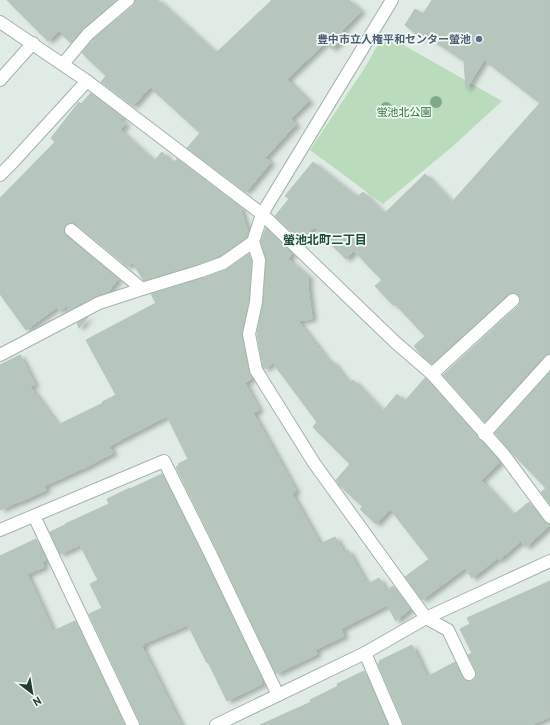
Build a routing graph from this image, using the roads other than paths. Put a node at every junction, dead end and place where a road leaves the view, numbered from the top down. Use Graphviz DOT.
graph roads {
  1 [pos="128,0"];
  2 [pos="387,2"];
  3 [pos="0,22"];
  4 [pos="33,43"];
  5 [pos="63,64"];
  6 [pos="0,80"];
  7 [pos="87,80"];
  8 [pos="0,175"];
  9 [pos="262,214"];
  10 [pos="72,230"];
  11 [pos="254,242"];
  12 [pos="142,289"];
  13 [pos="513,300"];
  14 [pos="0,356"];
  15 [pos="550,361"];
  16 [pos="432,374"];
  17 [pos="484,434"];
  18 [pos="34,516"];
  19 [pos="550,517"];
  20 [pos="0,530"];
  21 [pos="550,561"];
  22 [pos="426,618"];
  23 [pos="365,653"];
  24 [pos="469,674"];
  25 [pos="278,695"];
  26 [pos="241,720"];
  27 [pos="133,725"];
  28 [pos="216,725"];
  29 [pos="396,725"];
  1 -- 5 [label="street"];
  2 -- 9 [label="street"];
  3 -- 4 [label="street"];
  4 -- 5 [label="street"];
  4 -- 6 [label="street"];
  5 -- 7 [label="street"];
  7 -- 8 [label="street"];
  7 -- 9 [label="street"];
  9 -- 11 [label="street"];
  9 -- 16 [label="street"];
  10 -- 12 [label="street"];
  11 -- 12 [label="street"];
  11 -- 22 [label="street"];
  12 -- 14 [label="street"];
  13 -- 16 [label="street"];
  15 -- 17 [label="street"];
  16 -- 17 [label="street"];
  17 -- 19 [label="street"];
  18 -- 20 [label="street"];
  18 -- 25 [label="street"];
  18 -- 27 [label="street"];
  21 -- 22 [label="street"];
  22 -- 23 [label="street"];
  22 -- 24 [label="street"];
  23 -- 25 [label="street"];
  23 -- 29 [label="street"];
  25 -- 26 [label="street"];
  26 -- 28 [label="street"];
}
